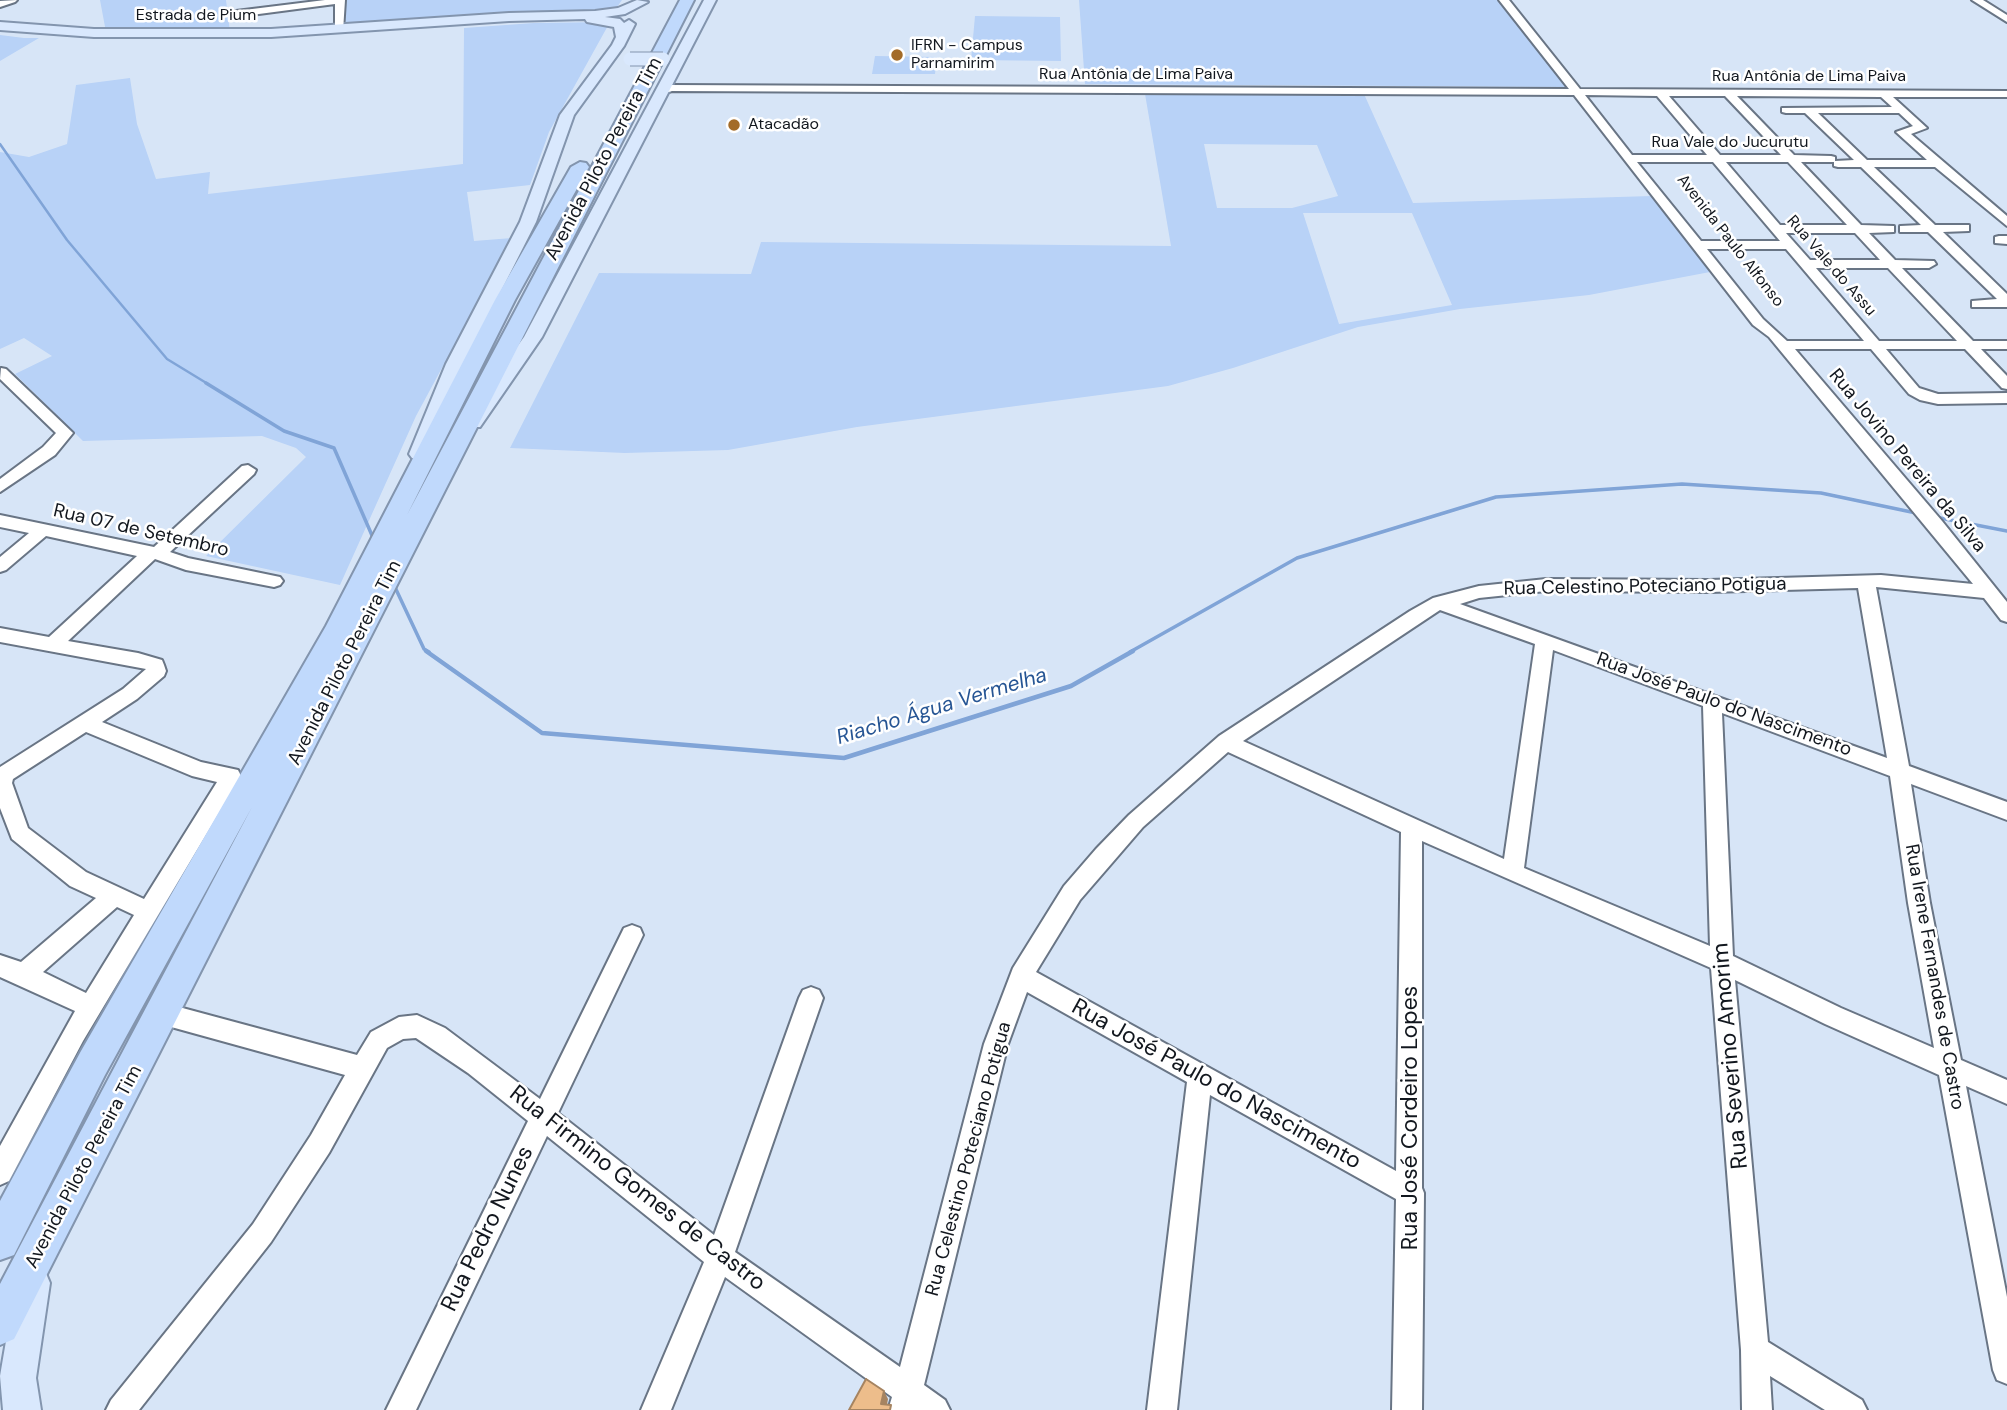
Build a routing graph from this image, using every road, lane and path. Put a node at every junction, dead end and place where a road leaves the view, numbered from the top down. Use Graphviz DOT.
graph roads {
  1 [pos="12,0"];
  2 [pos="340,0"];
  3 [pos="676,0"];
  4 [pos="687,0"];
  5 [pos="710,0"];
  6 [pos="1504,0"];
  7 [pos="1516,0"];
  8 [pos="1977,0"];
  9 [pos="642,1"];
  10 [pos="0,4"];
  11 [pos="2004,15"];
  12 [pos="0,26"];
  13 [pos="340,29"];
  14 [pos="0,32"];
  15 [pos="238,34"];
  16 [pos="622,49"];
  17 [pos="682,53"];
  18 [pos="665,85"];
  19 [pos="1582,90"];
  20 [pos="1660,92"];
  21 [pos="1728,93"];
  22 [pos="1871,94"];
  23 [pos="1884,94"];
  24 [pos="2007,94"];
  25 [pos="1786,110"];
  26 [pos="1808,110"];
  27 [pos="1903,118"];
  28 [pos="1635,158"];
  29 [pos="1716,158"];
  30 [pos="1790,159"];
  31 [pos="1865,163"];
  32 [pos="1940,163"];
  33 [pos="2007,222"];
  34 [pos="1933,228"];
  35 [pos="1965,228"];
  36 [pos="1774,229"];
  37 [pos="1857,229"];
  38 [pos="1890,229"];
  39 [pos="1904,229"];
  40 [pos="1704,245"];
  41 [pos="1787,245"];
  42 [pos="1804,264"];
  43 [pos="1891,264"];
  44 [pos="1929,264"];
  45 [pos="2007,302"];
  46 [pos="1977,303"];
  47 [pos="1779,340"];
  48 [pos="1875,344"];
  49 [pos="1968,345"];
  50 [pos="2007,345"];
  51 [pos="1,372"];
  52 [pos="2007,385"];
  53 [pos="2007,398"];
  54 [pos="463,436"];
  55 [pos="248,470"];
  56 [pos="0,486"];
  57 [pos="403,498"];
  58 [pos="0,521"];
  59 [pos="42,531"];
  60 [pos="154,554"];
  61 [pos="384,563"];
  62 [pos="0,566"];
  63 [pos="274,581"];
  64 [pos="1866,583"];
  65 [pos="1988,592"];
  66 [pos="1439,603"];
  67 [pos="2007,615"];
  68 [pos="0,635"];
  69 [pos="1545,639"];
  70 [pos="52,645"];
  71 [pos="1712,701"];
  72 [pos="85,723"];
  73 [pos="1226,742"];
  74 [pos="1899,769"];
  75 [pos="2,773"];
  76 [pos="2007,811"];
  77 [pos="1412,826"];
  78 [pos="1513,873"];
  79 [pos="114,895"];
  80 [pos="148,911"];
  81 [pos="632,935"];
  82 [pos="1722,962"];
  83 [pos="0,966"];
  84 [pos="24,974"];
  85 [pos="1021,976"];
  86 [pos="811,998"];
  87 [pos="90,1007"];
  88 [pos="164,1014"];
  89 [pos="1951,1067"];
  90 [pos="1200,1077"];
  91 [pos="357,1079"];
  92 [pos="2007,1092"];
  93 [pos="543,1116"];
  94 [pos="0,1172"];
  95 [pos="1411,1193"];
  96 [pos="0,1241"];
  97 [pos="40,1250"];
  98 [pos="720,1257"];
  99 [pos="0,1325"];
  100 [pos="1755,1350"];
  101 [pos="2007,1370"];
  102 [pos="905,1400"];
  103 [pos="22,1410"];
  104 [pos="121,1410"];
  105 [pos="401,1410"];
  106 [pos="656,1410"];
  107 [pos="935,1410"];
  108 [pos="1162,1410"];
  109 [pos="1407,1410"];
  110 [pos="1757,1410"];
  111 [pos="1852,1410"];
  1 -- 10 [label="street"];
  2 -- 13 [label="street"];
  2 -- 15 [label="street"];
  3 -- 57 [label="highway, Avenida Piloto Pereira Tim"];
  4 -- 54 [label="highway, Avenida Piloto Pereira Tim"];
  5 -- 17 [label="main road"];
  6 -- 19 [label="street, Avenida Paulo Alfonso"];
  7 -- 19 [label="street, Avenida Paulo Alfonso"];
  8 -- 11 [label="street"];
  9 -- 13 [label="main road, Estrada de Pium"];
  9 -- 16 [label="main road"];
  12 -- 15 [label="main road, Estrada de Pium"];
  13 -- 15 [label="main road, Estrada de Pium"];
  14 -- 16 [label="main road, Estrada de Pium"];
  16 -- 17 [label="main road, bridge"];
  16 -- 57 [label="main road"];
  17 -- 18 [label="main road"];
  18 -- 19 [label="street, Rua Antônia de Lima Paiva"];
  18 -- 54 [label="main road"];
  19 -- 20 [label="street, Rua Antônia de Lima Paiva"];
  19 -- 28 [label="street, Avenida Paulo Alfonso"];
  20 -- 21 [label="street, Rua Antônia de Lima Paiva"];
  20 -- 29 [label="street, Rua Vale do Assu"];
  21 -- 22 [label="street, Rua Antônia de Lima Paiva"];
  21 -- 30 [label="street"];
  22 -- 23 [label="street, Rua Antônia de Lima Paiva"];
  22 -- 27 [label="street"];
  23 -- 24 [label="street, Rua Antônia de Lima Paiva"];
  23 -- 27 [label="street"];
  25 -- 26 [label="street"];
  26 -- 27 [label="street"];
  26 -- 31 [label="street"];
  27 -- 32 [label="street"];
  28 -- 29 [label="street, Rua Vale do Jucurutu"];
  28 -- 40 [label="street, Avenida Paulo Alfonso"];
  29 -- 30 [label="street, Rua Vale do Jucurutu"];
  29 -- 36 [label="street, Rua Vale do Assu"];
  30 -- 31 [label="street, Rua Vale do Jucurutu"];
  30 -- 37 [label="street"];
  31 -- 32 [label="street, Rua Vale do Jucurutu"];
  31 -- 34 [label="street"];
  32 -- 33 [label="street"];
  34 -- 35 [label="street"];
  34 -- 39 [label="street"];
  34 -- 45 [label="street"];
  36 -- 37 [label="street"];
  36 -- 41 [label="street, Rua Vale do Assu"];
  37 -- 38 [label="street"];
  37 -- 43 [label="street"];
  40 -- 41 [label="street"];
  40 -- 47 [label="street, Avenida Paulo Alfonso"];
  41 -- 42 [label="street, Rua Vale do Assu"];
  42 -- 43 [label="street"];
  42 -- 48 [label="street, Rua Vale do Assu"];
  43 -- 44 [label="street"];
  43 -- 49 [label="street"];
  45 -- 46 [label="street"];
  47 -- 48 [label="street"];
  47 -- 65 [label="street, Rua Jovino Pereira da Silva"];
  48 -- 49 [label="street"];
  48 -- 53 [label="street, Rua Vale do Assu"];
  49 -- 50 [label="street"];
  49 -- 52 [label="street"];
  51 -- 56 [label="street"];
  54 -- 61 [label="highway, Avenida Piloto Pereira Tim"];
  55 -- 60 [label="street"];
  57 -- 61 [label="highway, Avenida Piloto Pereira Tim"];
  58 -- 59 [label="street, Rua 07 de Setembro"];
  59 -- 60 [label="street, Rua 07 de Setembro"];
  59 -- 62 [label="street"];
  60 -- 63 [label="street, Rua 07 de Setembro"];
  60 -- 70 [label="street"];
  61 -- 88 [label="highway, Avenida Piloto Pereira Tim"];
  61 -- 96 [label="highway, Avenida Piloto Pereira Tim"];
  64 -- 65 [label="street, Rua Celestino Poteciano Potigua"];
  64 -- 66 [label="street, Rua Celestino Poteciano Potigua"];
  64 -- 74 [label="street, Rua Irene Fernandes de Castro"];
  65 -- 67 [label="street, Rua Jovino Pereira da Silva"];
  66 -- 69 [label="street, Rua José Paulo do Nascimento"];
  66 -- 73 [label="street, Rua Celestino Poteciano Potigua"];
  68 -- 70 [label="street"];
  69 -- 71 [label="street, Rua José Paulo do Nascimento"];
  69 -- 78 [label="street"];
  70 -- 72 [label="street"];
  71 -- 74 [label="street, Rua José Paulo do Nascimento"];
  71 -- 82 [label="street, Rua Severino Amorim"];
  72 -- 75 [label="street"];
  72 -- 80 [label="street"];
  73 -- 77 [label="street"];
  73 -- 85 [label="street, Rua Celestino Poteciano Potigua"];
  74 -- 76 [label="street, Rua José Paulo do Nascimento"];
  74 -- 89 [label="street, Rua Irene Fernandes de Castro"];
  75 -- 79 [label="street"];
  77 -- 78 [label="street"];
  77 -- 95 [label="street, Rua José Cordeiro Lopes"];
  78 -- 82 [label="street"];
  79 -- 80 [label="street"];
  79 -- 84 [label="street"];
  80 -- 87 [label="street"];
  81 -- 93 [label="street, Rua Pedro Nunes"];
  82 -- 89 [label="street"];
  82 -- 100 [label="street, Rua Severino Amorim"];
  83 -- 84 [label="street"];
  84 -- 87 [label="street"];
  85 -- 90 [label="street, Rua José Paulo do Nascimento"];
  85 -- 102 [label="street, Rua Celestino Poteciano Potigua"];
  86 -- 98 [label="street"];
  87 -- 94 [label="street"];
  88 -- 91 [label="street"];
  88 -- 97 [label="highway, Avenida Piloto Pereira Tim"];
  89 -- 92 [label="street"];
  89 -- 101 [label="street, Rua Irene Fernandes de Castro"];
  90 -- 95 [label="street, Rua José Paulo do Nascimento"];
  90 -- 108 [label="street"];
  91 -- 93 [label="street, Rua Firmino Gomes de Castro"];
  91 -- 104 [label="street"];
  93 -- 98 [label="street, Rua Firmino Gomes de Castro"];
  93 -- 105 [label="street, Rua Pedro Nunes"];
  95 -- 109 [label="street, Rua José Cordeiro Lopes"];
  97 -- 99 [label="highway, Avenida Piloto Pereira Tim"];
  97 -- 103 [label="main road"];
  98 -- 102 [label="street, Rua Firmino Gomes de Castro"];
  98 -- 106 [label="street"];
  100 -- 110 [label="street, Rua Severino Amorim"];
  100 -- 111 [label="street"];
  102 -- 107 [label="street, Rua Firmino Gomes de Castro"];
}
